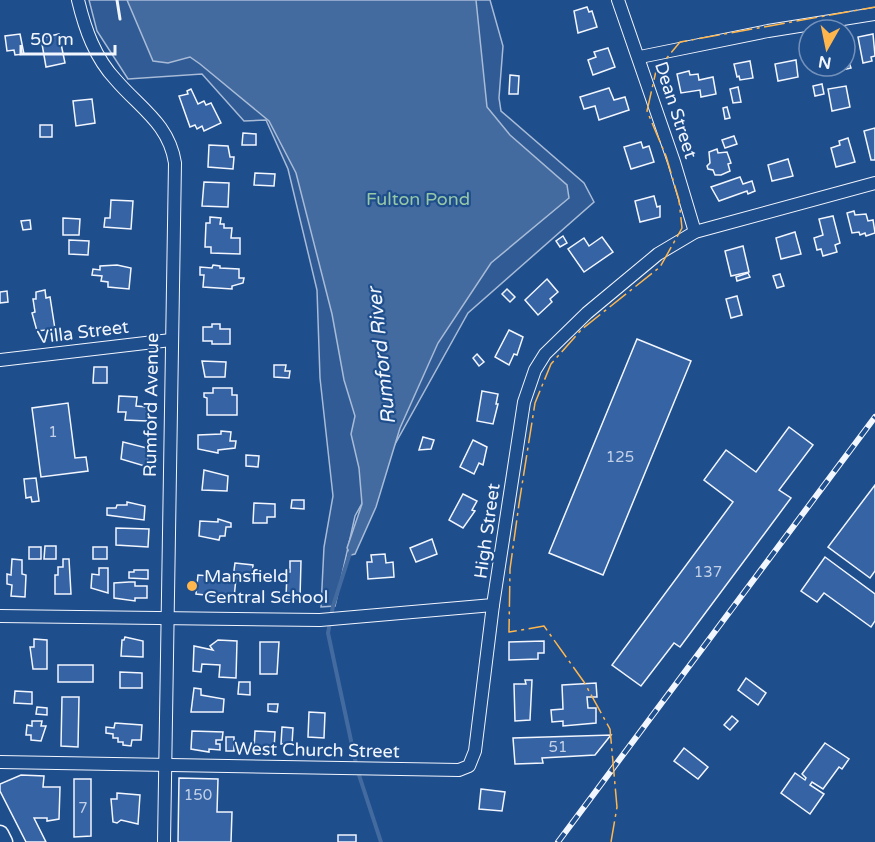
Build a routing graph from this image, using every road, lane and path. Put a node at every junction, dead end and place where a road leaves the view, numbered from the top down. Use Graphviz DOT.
graph roads {
  1 [pos="78,0"];
  2 [pos="618,0"];
  3 [pos="875,14"];
  4 [pos="640,57"];
  5 [pos="875,183"];
  6 [pos="695,232"];
  7 [pos="171,340"];
  8 [pos="0,360"];
  9 [pos="493,605"];
  10 [pos="0,616"];
  11 [pos="165,618"];
  12 [pos="0,762"];
  13 [pos="165,765"];
  14 [pos="0,834"];
  15 [pos="4,842"];
  16 [pos="164,842"];
  1 -- 7 [label="street, Rumford Avenue"];
  2 -- 4 [label="street, Dean Street"];
  3 -- 4 [label="street"];
  4 -- 6 [label="street, Dean Street"];
  5 -- 6 [label="street, High Street"];
  6 -- 9 [label="street, High Street"];
  7 -- 8 [label="street, Villa Street"];
  7 -- 11 [label="street, Rumford Avenue"];
  9 -- 11 [label="street, High Street"];
  9 -- 13 [label="street, West Church Street"];
  10 -- 11 [label="street, High Street"];
  11 -- 13 [label="street, Rumford Avenue"];
  12 -- 13 [label="street, West Church Street"];
  13 -- 16 [label="street, Rumford Avenue"];
  14 -- 15 [label="main road"];
}
